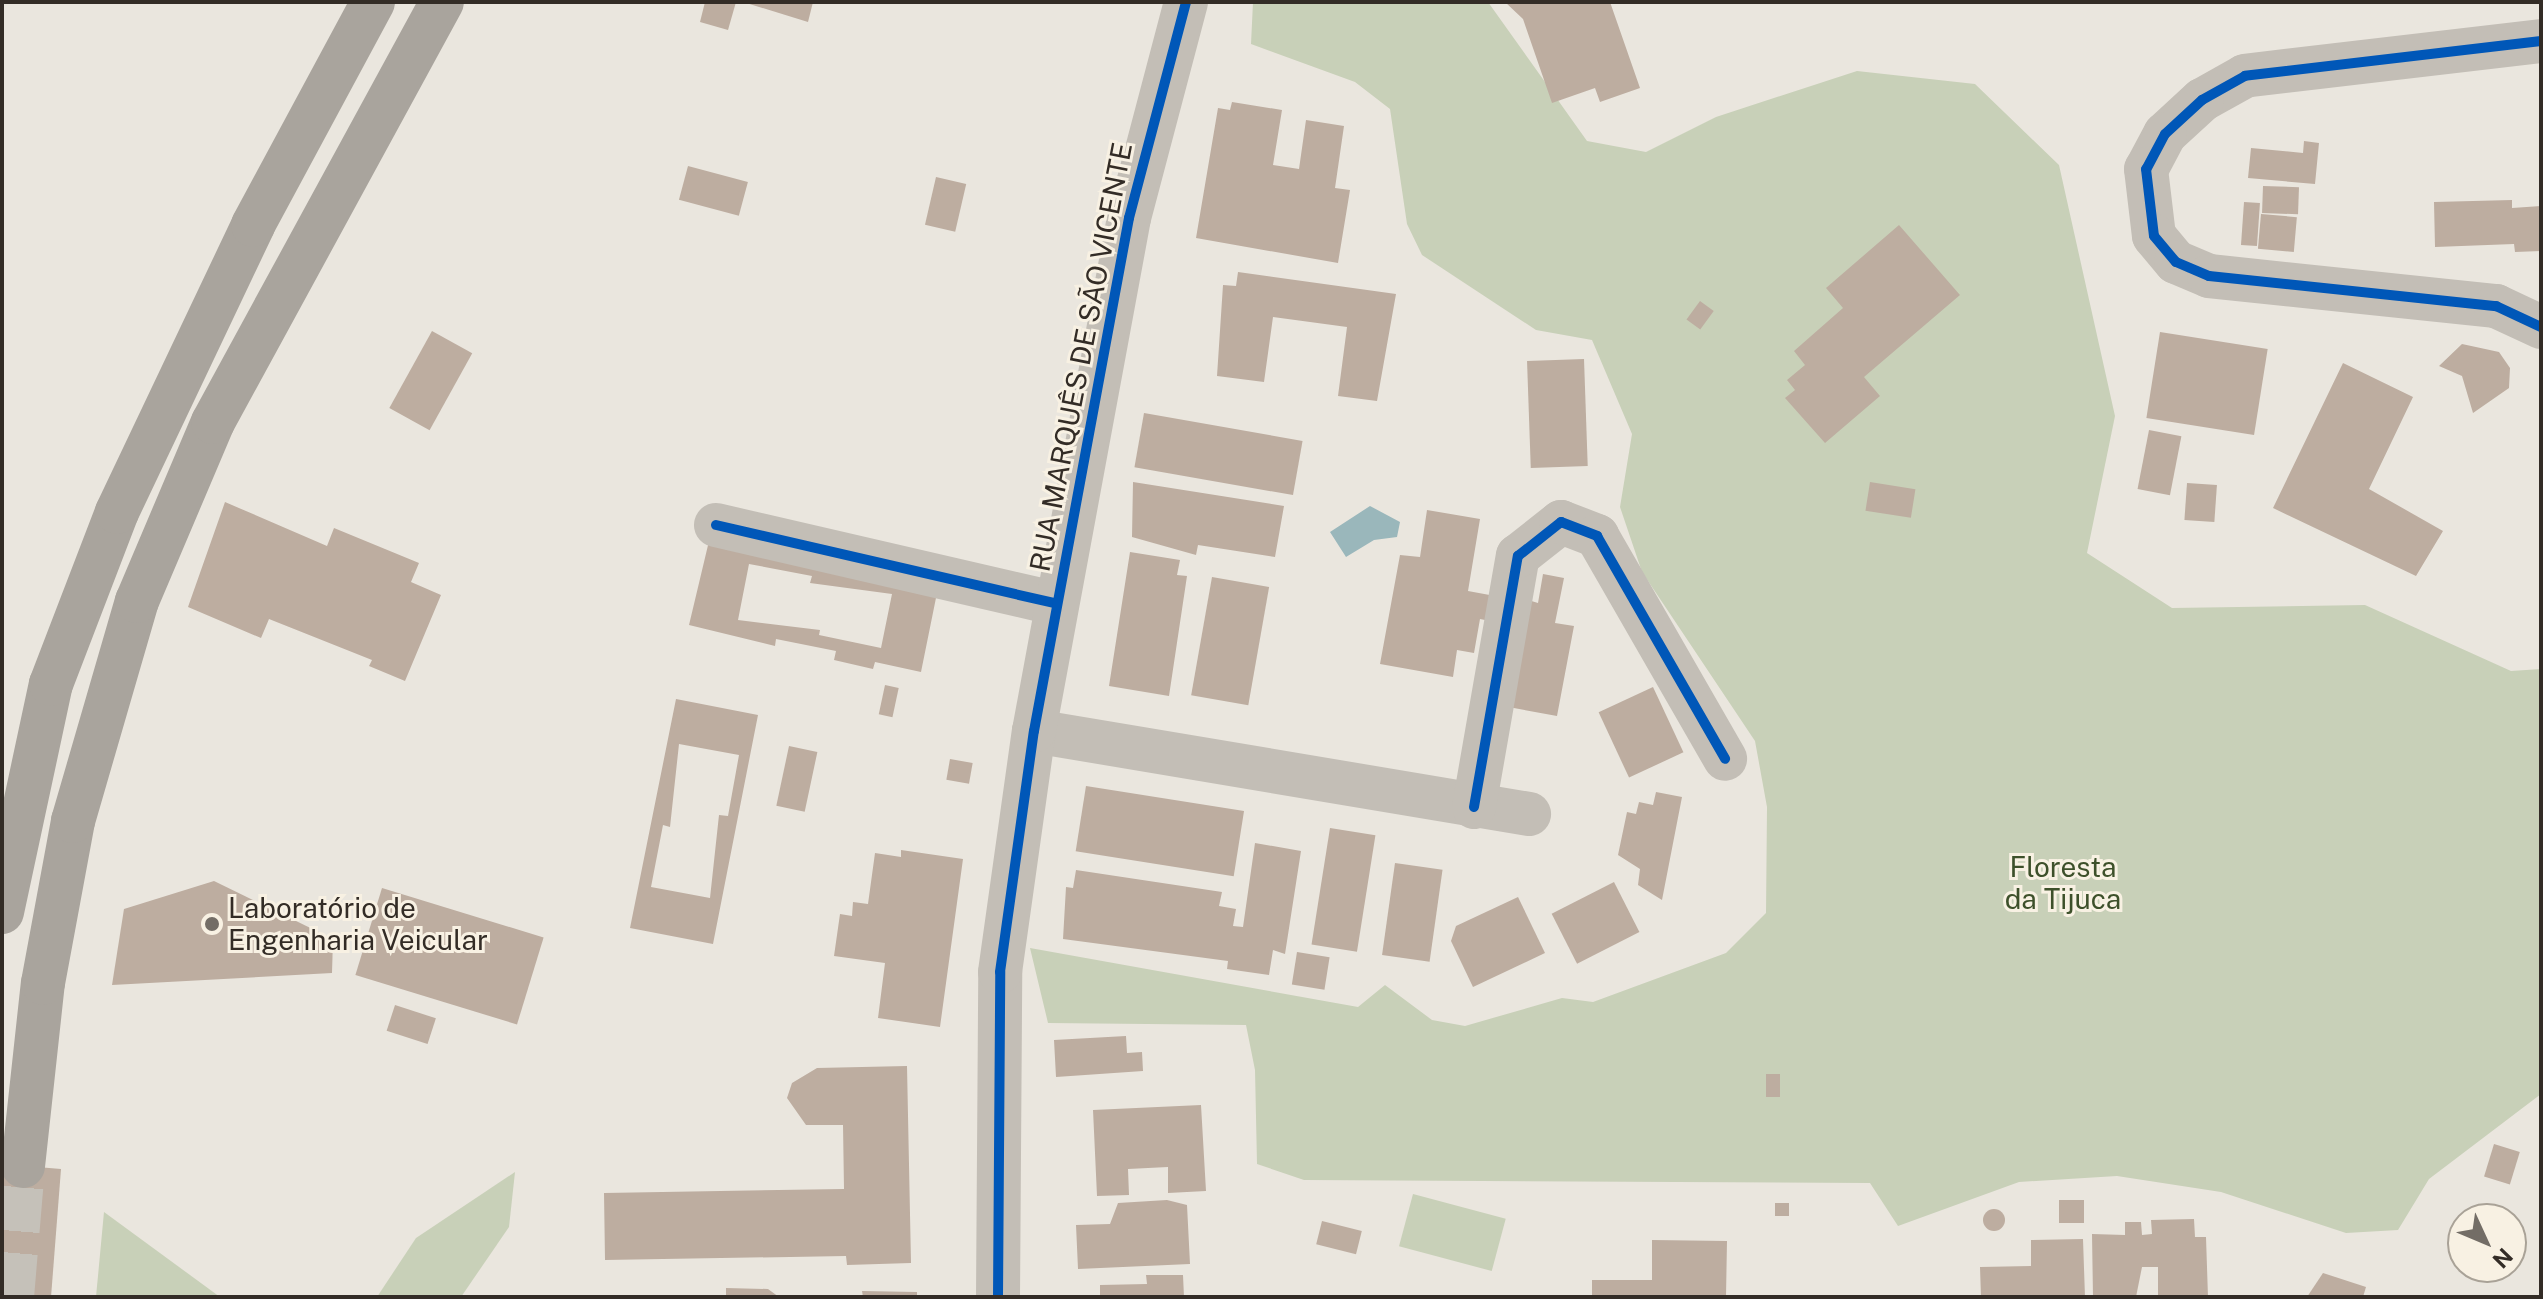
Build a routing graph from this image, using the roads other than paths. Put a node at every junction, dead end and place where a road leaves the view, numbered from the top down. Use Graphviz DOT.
graph roads {
  1 [pos="373,2"];
  2 [pos="442,2"];
  3 [pos="1186,2"];
  4 [pos="2541,41"];
  5 [pos="2541,327"];
  6 [pos="716,525"];
  7 [pos="1057,604"];
  8 [pos="1034,731"];
  9 [pos="1725,759"];
  10 [pos="1474,807"];
  11 [pos="1529,814"];
  12 [pos="2,912"];
  13 [pos="23,1166"];
  14 [pos="998,1297"];
  1 -- 12 [label="highway"];
  2 -- 13 [label="highway"];
  3 -- 7 [label="street, RUA MARQUÊS DE SÃO VICENTE"];
  4 -- 5 [label="street"];
  6 -- 7 [label="street"];
  7 -- 8 [label="street, RUA MARQUÊS DE SÃO VICENTE"];
  8 -- 10 [label="street"];
  8 -- 14 [label="street, RUA MARQUÊS DE SÃO VICENTE"];
  9 -- 10 [label="street"];
  10 -- 11 [label="street"];
}
